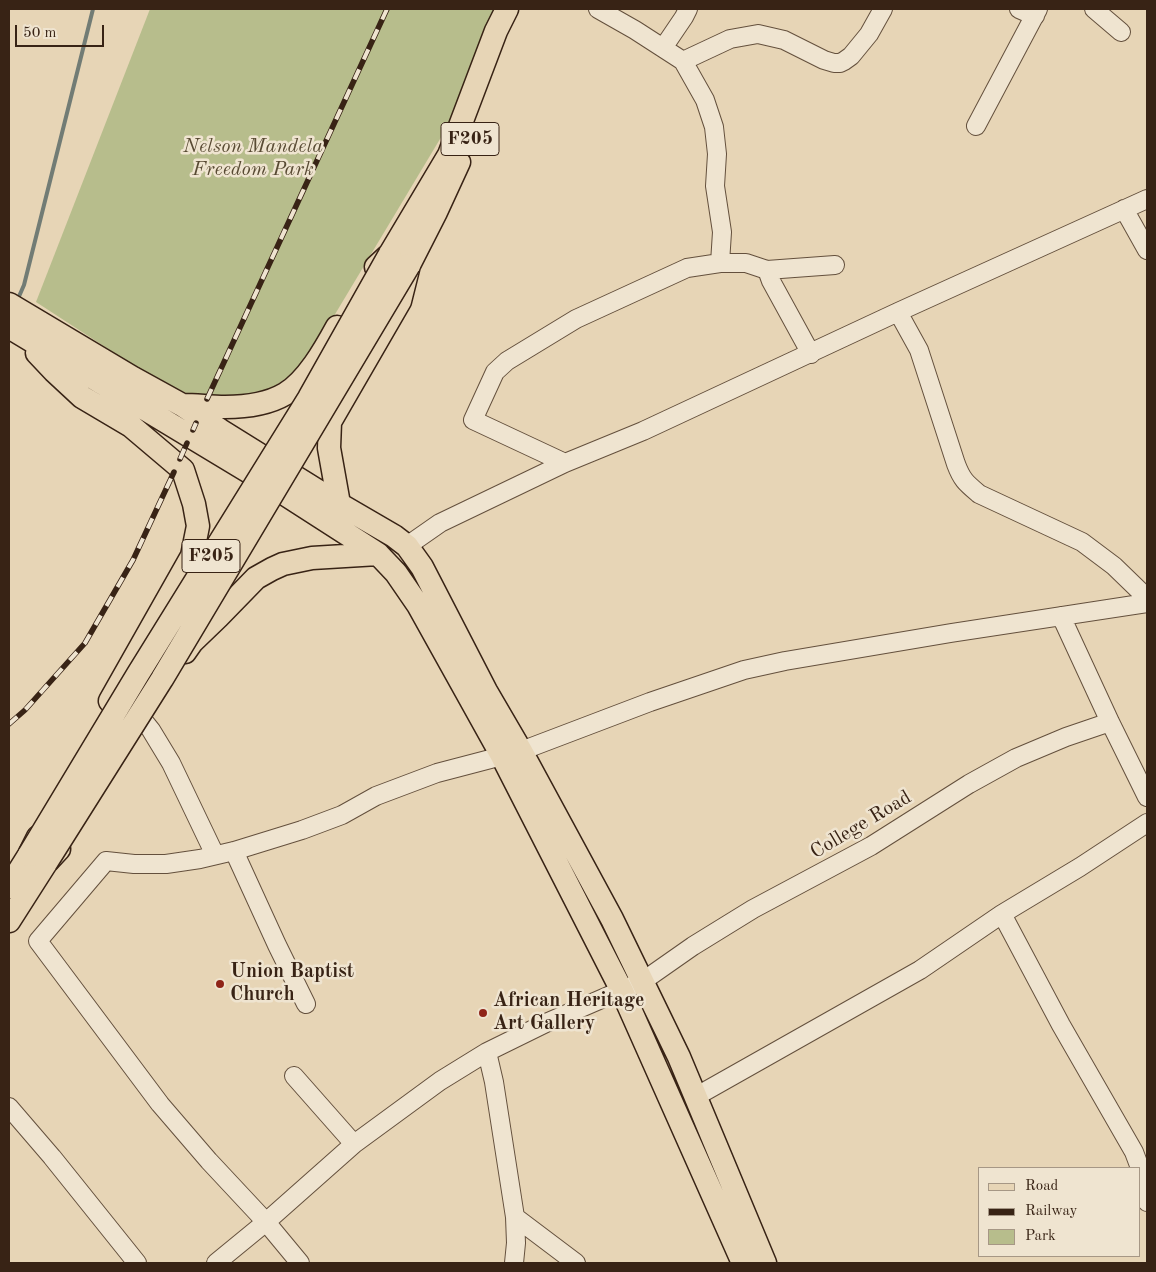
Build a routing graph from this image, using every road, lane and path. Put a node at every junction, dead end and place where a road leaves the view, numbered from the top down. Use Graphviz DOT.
graph roads {
  1 [pos="507,9"];
  2 [pos="522,9"];
  3 [pos="598,9"];
  4 [pos="688,9"];
  5 [pos="883,9"];
  6 [pos="1094,9"];
  7 [pos="1030,11"];
  8 [pos="1121,32"];
  9 [pos="663,48"];
  10 [pos="683,61"];
  11 [pos="976,126"];
  12 [pos="1147,199"];
  13 [pos="1124,210"];
  14 [pos="1147,250"];
  15 [pos="399,260"];
  16 [pos="720,263"];
  17 [pos="835,265"];
  18 [pos="767,270"];
  19 [pos="898,312"];
  20 [pos="17,323"];
  21 [pos="811,354"];
  22 [pos="182,405"];
  23 [pos="565,463"];
  24 [pos="339,504"];
  25 [pos="407,546"];
  26 [pos="378,554"];
  27 [pos="1147,598"];
  28 [pos="1147,603"];
  29 [pos="1061,616"];
  30 [pos="143,720"];
  31 [pos="1110,722"];
  32 [pos="512,754"];
  33 [pos="1147,796"];
  34 [pos="1147,823"];
  35 [pos="234,851"];
  36 [pos="215,856"];
  37 [pos="38,859"];
  38 [pos="9,887"];
  39 [pos="1002,914"];
  40 [pos="9,921"];
  41 [pos="643,981"];
  42 [pos="622,991"];
  43 [pos="306,1004"];
  44 [pos="487,1052"];
  45 [pos="294,1076"];
  46 [pos="695,1097"];
  47 [pos="9,1107"];
  48 [pos="354,1144"];
  49 [pos="1140,1167"];
  50 [pos="1141,1173"];
  51 [pos="1147,1202"];
  52 [pos="515,1217"];
  53 [pos="266,1222"];
  54 [pos="137,1263"];
  55 [pos="216,1263"];
  56 [pos="300,1263"];
  57 [pos="514,1263"];
  58 [pos="576,1263"];
  59 [pos="743,1263"];
  60 [pos="766,1263"];
  1 -- 15 [label="main road"];
  2 -- 15 [label="main road, F205"];
  3 -- 9 [label="street"];
  4 -- 9 [label="street"];
  5 -- 10 [label="street"];
  6 -- 8 [label="street"];
  7 -- 11 [label="street"];
  9 -- 10 [label="street"];
  10 -- 16 [label="street"];
  12 -- 13 [label="street"];
  13 -- 14 [label="street"];
  13 -- 19 [label="street"];
  15 -- 22 [label="main road"];
  15 -- 24 [label="main road"];
  15 -- 37 [label="main road, F205, bridge"];
  16 -- 18 [label="street"];
  16 -- 23 [label="street"];
  17 -- 18 [label="street"];
  18 -- 21 [label="street"];
  19 -- 21 [label="street"];
  19 -- 27 [label="street"];
  20 -- 22 [label="main road"];
  20 -- 26 [label="main road"];
  20 -- 37 [label="main road"];
  21 -- 23 [label="street"];
  22 -- 24 [label="main road"];
  23 -- 25 [label="street"];
  24 -- 25 [label="main road"];
  25 -- 32 [label="main road"];
  26 -- 30 [label="main road"];
  26 -- 32 [label="main road"];
  28 -- 29 [label="street"];
  29 -- 31 [label="street"];
  29 -- 32 [label="street"];
  30 -- 36 [label="street"];
  30 -- 37 [label="main road"];
  31 -- 33 [label="street"];
  31 -- 41 [label="street, College Road"];
  32 -- 35 [label="street"];
  32 -- 41 [label="main road"];
  32 -- 42 [label="main road"];
  34 -- 39 [label="street"];
  35 -- 36 [label="street"];
  35 -- 43 [label="street"];
  36 -- 53 [label="street"];
  37 -- 38 [label="main road, F205"];
  37 -- 40 [label="main road"];
  39 -- 46 [label="street"];
  39 -- 49 [label="street"];
  41 -- 42 [label="street, College Road"];
  41 -- 46 [label="main road"];
  42 -- 44 [label="street, College Road"];
  42 -- 59 [label="main road"];
  44 -- 48 [label="street, College Road"];
  44 -- 52 [label="street"];
  45 -- 48 [label="street"];
  46 -- 60 [label="main road"];
  47 -- 54 [label="street"];
  48 -- 53 [label="street, College Road"];
  50 -- 51 [label="street"];
  52 -- 57 [label="street"];
  52 -- 58 [label="street"];
  53 -- 55 [label="street, College Road"];
  53 -- 56 [label="street"];
}
